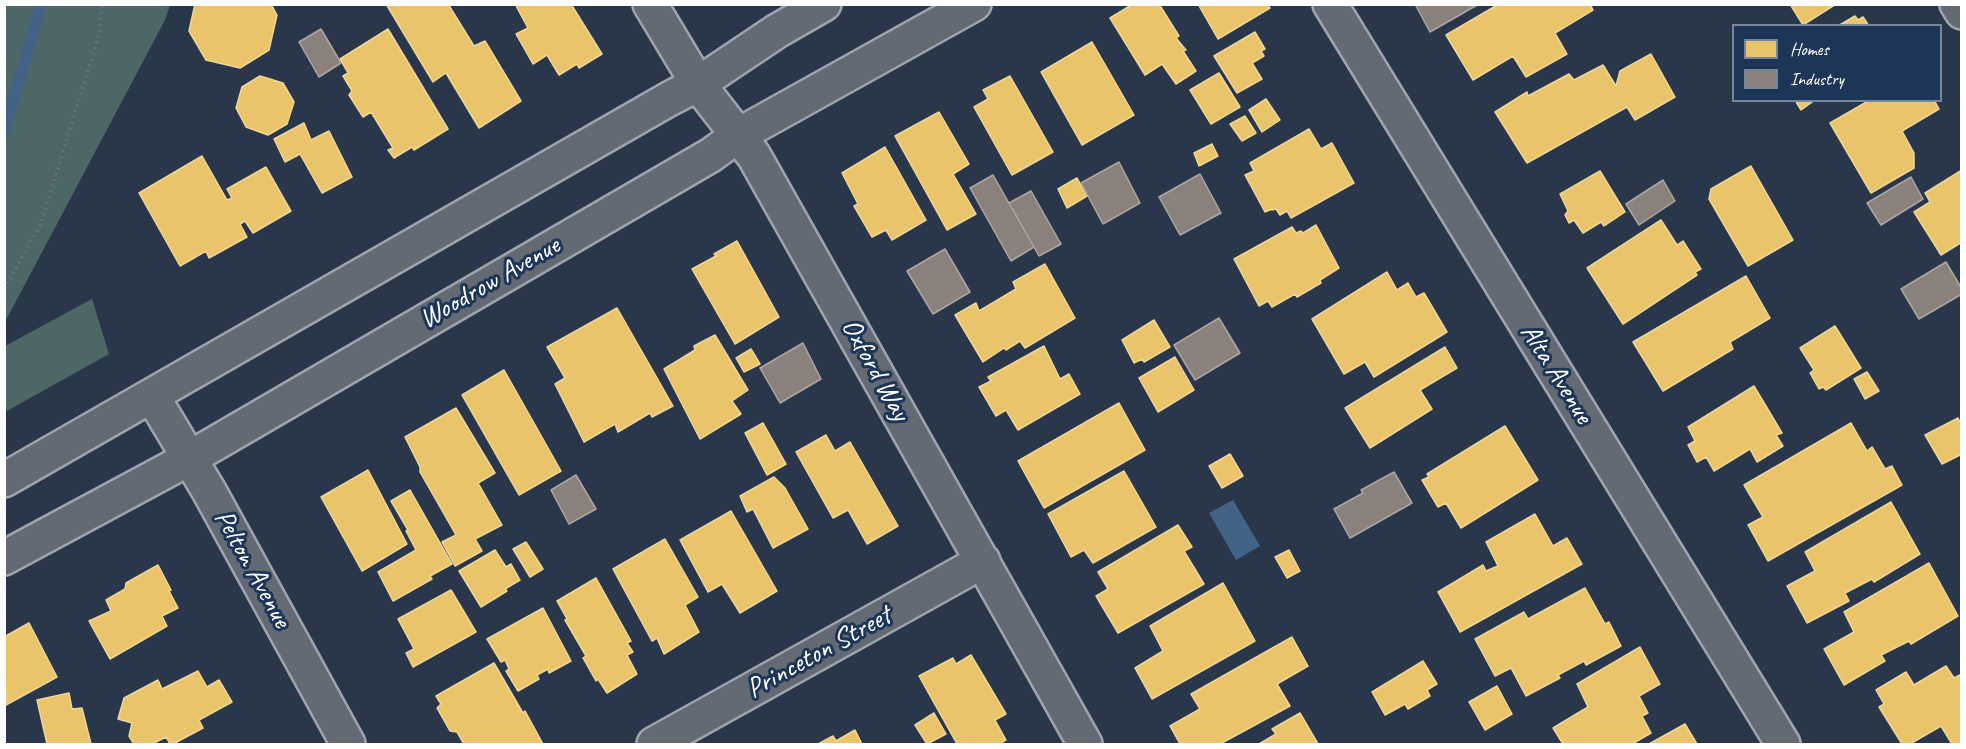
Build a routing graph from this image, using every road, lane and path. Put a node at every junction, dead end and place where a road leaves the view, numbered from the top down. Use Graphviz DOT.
graph roads {
  1 [pos="102,4"];
  2 [pos="650,4"];
  3 [pos="824,4"];
  4 [pos="974,4"];
  5 [pos="1330,4"];
  6 [pos="1957,4"];
  7 [pos="1962,12"];
  8 [pos="698,84"];
  9 [pos="736,136"];
  10 [pos="4,289"];
  11 [pos="152,396"];
  12 [pos="190,458"];
  13 [pos="4,480"];
  14 [pos="4,558"];
  15 [pos="983,561"];
  16 [pos="348,744"];
  17 [pos="654,744"];
  18 [pos="1085,744"];
  19 [pos="1783,744"];
  1 -- 10 [label="path"];
  2 -- 8 [label="street, Oxford Way"];
  3 -- 8 [label="street"];
  4 -- 9 [label="street, Woodrow Avenue"];
  5 -- 19 [label="street, Alta Avenue"];
  6 -- 7 [label="street"];
  8 -- 9 [label="street, Oxford Way"];
  8 -- 11 [label="street"];
  9 -- 12 [label="street, Woodrow Avenue"];
  9 -- 15 [label="street, Oxford Way"];
  11 -- 12 [label="street, Pelton Avenue"];
  11 -- 13 [label="street"];
  12 -- 14 [label="street, Woodrow Avenue"];
  12 -- 16 [label="street, Pelton Avenue"];
  15 -- 17 [label="street, Princeton Street"];
  15 -- 18 [label="street, Oxford Way"];
}
